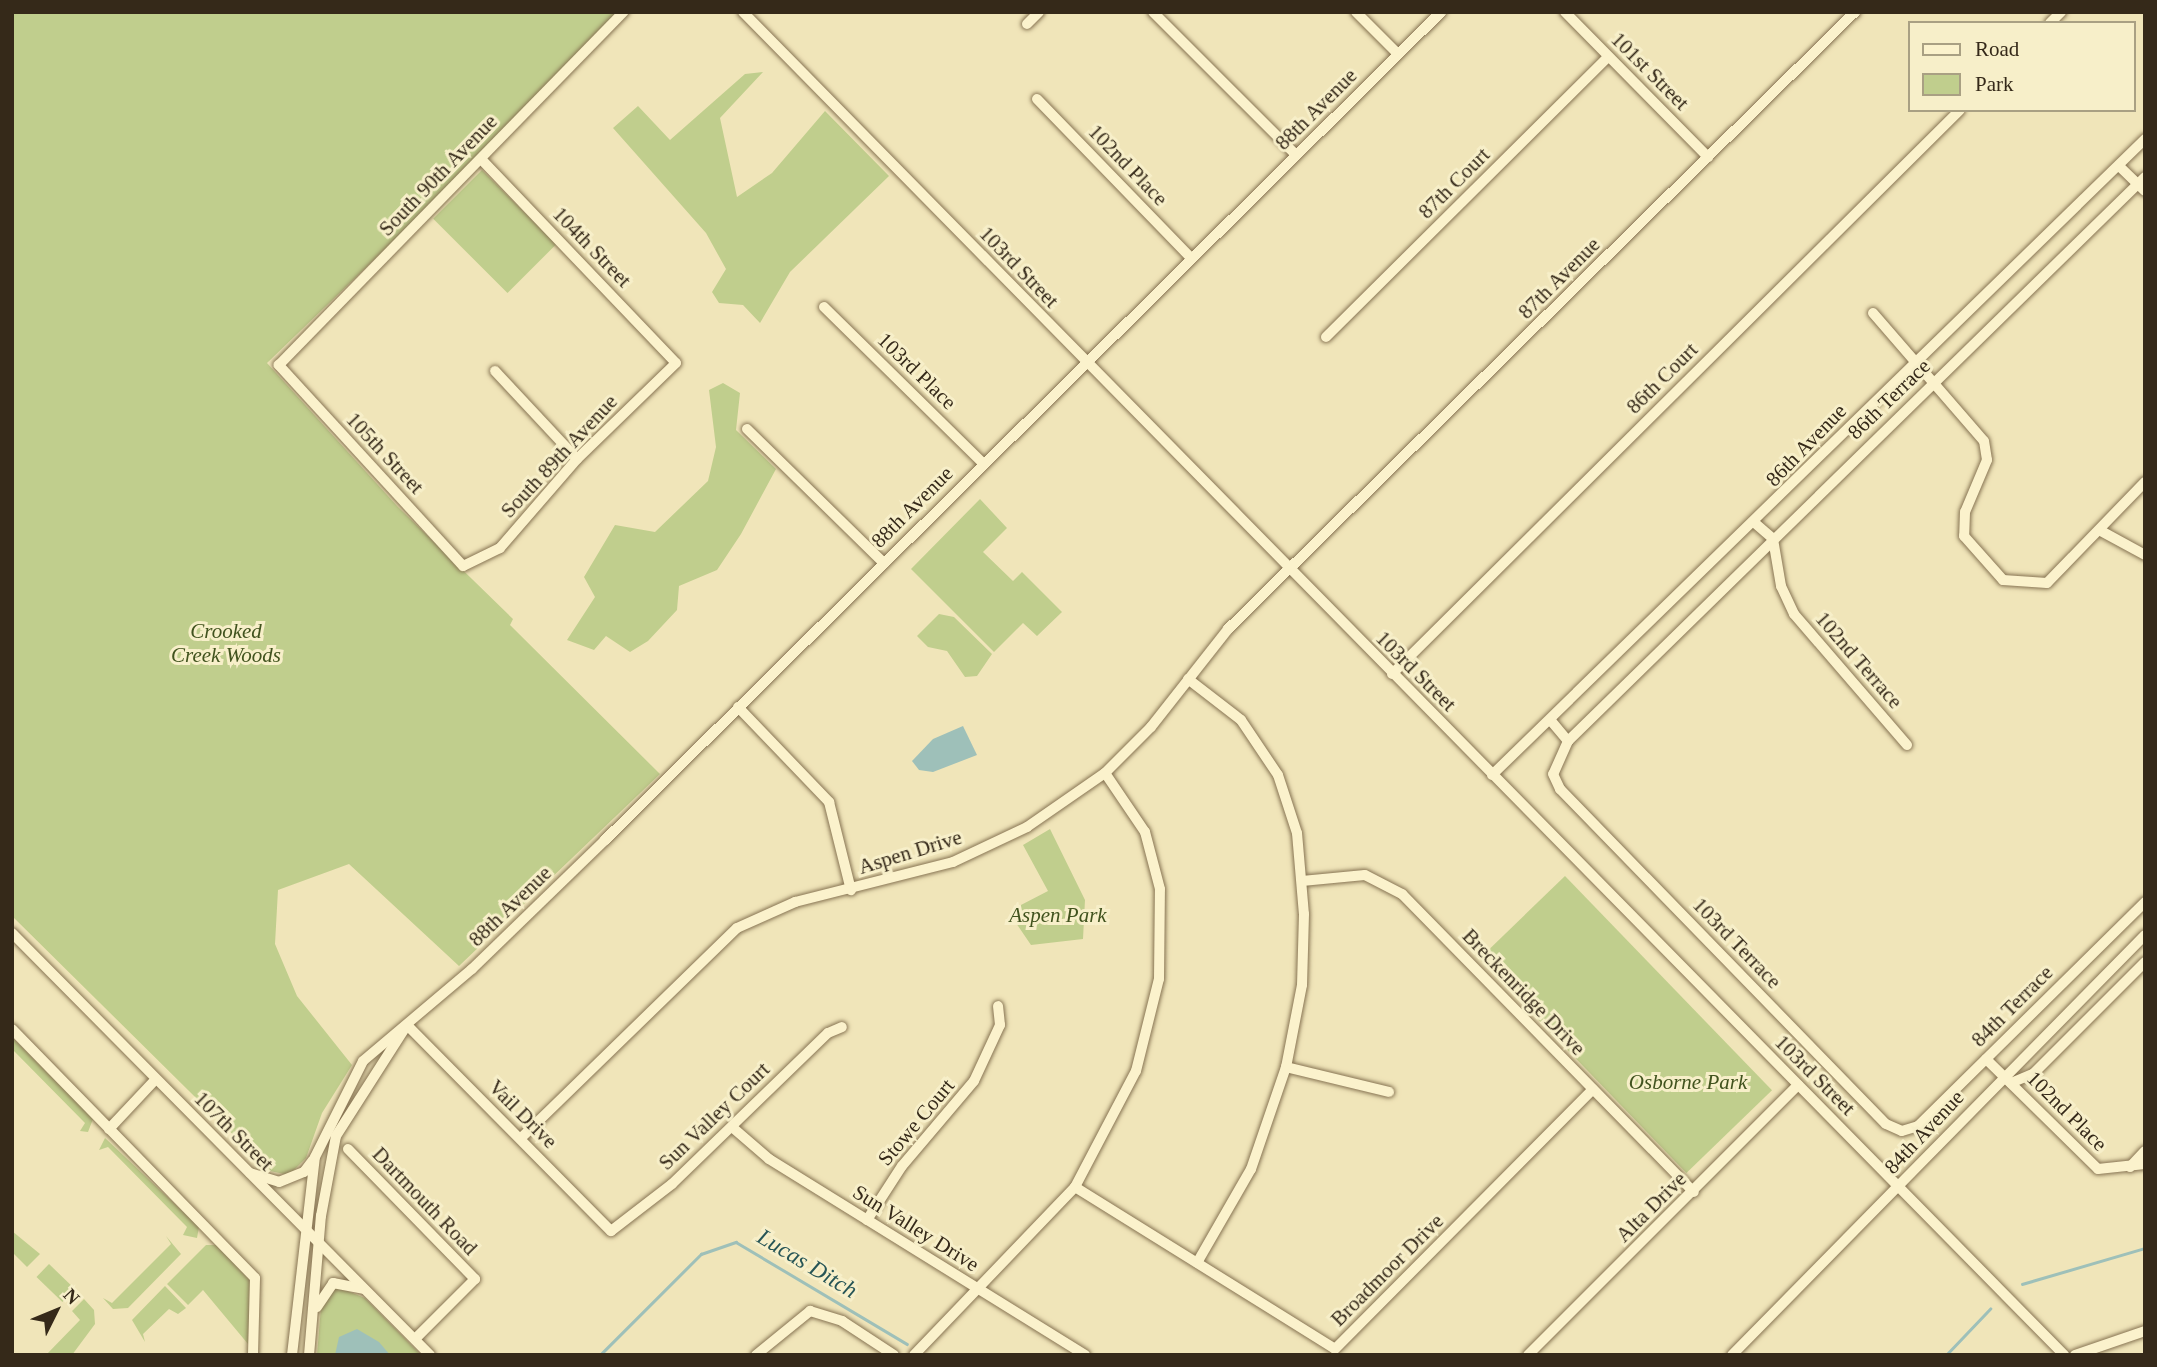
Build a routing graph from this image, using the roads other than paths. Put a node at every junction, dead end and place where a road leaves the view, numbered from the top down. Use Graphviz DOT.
graph roads {
  1 [pos="624,12"];
  2 [pos="743,12"];
  3 [pos="1039,12"];
  4 [pos="1153,12"];
  5 [pos="1356,12"];
  6 [pos="1441,12"];
  7 [pos="1565,12"];
  8 [pos="1854,12"];
  9 [pos="1027,24"];
  10 [pos="1398,54"];
  11 [pos="1608,57"];
  12 [pos="1037,99"];
  13 [pos="1959,112"];
  14 [pos="2145,139"];
  15 [pos="1296,155"];
  16 [pos="1708,157"];
  17 [pos="481,159"];
  18 [pos="2119,166"];
  19 [pos="2143,184"];
  20 [pos="1191,258"];
  21 [pos="824,307"];
  22 [pos="1873,313"];
  23 [pos="1326,337"];
  24 [pos="1915,360"];
  25 [pos="676,362"];
  26 [pos="1086,363"];
  27 [pos="279,365"];
  28 [pos="495,371"];
  29 [pos="1931,385"];
  30 [pos="747,429"];
  31 [pos="576,459"];
  32 [pos="984,464"];
  33 [pos="2145,482"];
  34 [pos="1756,524"];
  35 [pos="2101,531"];
  36 [pos="1773,540"];
  37 [pos="2145,555"];
  38 [pos="884,562"];
  39 [pos="463,566"];
  40 [pos="1289,570"];
  41 [pos="1392,674"];
  42 [pos="1188,679"];
  43 [pos="737,707"];
  44 [pos="1552,722"];
  45 [pos="1568,741"];
  46 [pos="1907,745"];
  47 [pos="1105,773"];
  48 [pos="1553,774"];
  49 [pos="1492,775"];
  50 [pos="1302,881"];
  51 [pos="851,890"];
  52 [pos="2145,902"];
  53 [pos="2145,935"];
  54 [pos="13,936"];
  55 [pos="2145,962"];
  56 [pos="998,1006"];
  57 [pos="407,1025"];
  58 [pos="842,1027"];
  59 [pos="12,1029"];
  60 [pos="1986,1059"];
  61 [pos="1286,1067"];
  62 [pos="2007,1079"];
  63 [pos="155,1080"];
  64 [pos="1798,1086"];
  65 [pos="1592,1089"];
  66 [pos="1389,1092"];
  67 [pos="732,1127"];
  68 [pos="109,1129"];
  69 [pos="1902,1131"];
  70 [pos="521,1138"];
  71 [pos="348,1149"];
  72 [pos="2145,1151"];
  73 [pos="315,1157"];
  74 [pos="2145,1164"];
  75 [pos="2130,1167"];
  76 [pos="247,1172"];
  77 [pos="1075,1187"];
  78 [pos="1900,1188"];
  79 [pos="1694,1192"];
  80 [pos="867,1220"];
  81 [pos="306,1229"];
  82 [pos="611,1231"];
  83 [pos="318,1240"];
  84 [pos="1197,1262"];
  85 [pos="979,1288"];
  86 [pos="372,1294"];
  87 [pos="311,1317"];
  88 [pos="2145,1331"];
  89 [pos="415,1339"];
  90 [pos="309,1353"];
  91 [pos="253,1355"];
  92 [pos="292,1355"];
  93 [pos="430,1355"];
  94 [pos="756,1355"];
  95 [pos="894,1355"];
  96 [pos="914,1355"];
  97 [pos="1085,1355"];
  98 [pos="1528,1355"];
  99 [pos="1732,1355"];
  100 [pos="2064,1355"];
  101 [pos="2075,1355"];
  1 -- 17 [label="street, South 90th Avenue"];
  2 -- 26 [label="street, 103rd Street"];
  3 -- 9 [label="street"];
  4 -- 15 [label="street"];
  5 -- 10 [label="street"];
  6 -- 10 [label="street, 88th Avenue"];
  7 -- 11 [label="street, 101st Street"];
  8 -- 16 [label="street, 87th Avenue"];
  10 -- 15 [label="street, 88th Avenue"];
  11 -- 16 [label="street, 101st Street"];
  11 -- 23 [label="street, 87th Court"];
  12 -- 20 [label="street, 102nd Place"];
  13 -- 41 [label="street, 86th Court"];
  14 -- 18 [label="street, 86th Avenue"];
  15 -- 20 [label="street, 88th Avenue"];
  16 -- 40 [label="street, 87th Avenue"];
  17 -- 25 [label="street, 104th Street"];
  17 -- 27 [label="street, South 90th Avenue"];
  18 -- 19 [label="street"];
  18 -- 24 [label="street, 86th Avenue"];
  19 -- 29 [label="street, 86th Terrace"];
  20 -- 26 [label="street, 88th Avenue"];
  21 -- 32 [label="street, 103rd Place"];
  22 -- 24 [label="street"];
  24 -- 29 [label="street"];
  24 -- 34 [label="street, 86th Avenue"];
  25 -- 31 [label="street, South 89th Avenue"];
  26 -- 32 [label="street, 88th Avenue"];
  26 -- 40 [label="street, 103rd Street"];
  27 -- 39 [label="street, 105th Street"];
  28 -- 31 [label="street"];
  29 -- 35 [label="street"];
  29 -- 36 [label="street, 86th Terrace"];
  30 -- 38 [label="street"];
  31 -- 39 [label="street, South 89th Avenue"];
  32 -- 38 [label="street, 88th Avenue"];
  33 -- 35 [label="street"];
  34 -- 36 [label="street"];
  34 -- 44 [label="street, 86th Avenue"];
  35 -- 37 [label="street"];
  36 -- 45 [label="street, 86th Terrace"];
  36 -- 46 [label="street, 102nd Terrace"];
  38 -- 43 [label="street, 88th Avenue"];
  40 -- 41 [label="street, 103rd Street"];
  40 -- 42 [label="street, Aspen Drive"];
  41 -- 49 [label="street, 103rd Street"];
  42 -- 47 [label="street, Aspen Drive"];
  42 -- 50 [label="street"];
  43 -- 51 [label="street"];
  43 -- 57 [label="street, 88th Avenue"];
  44 -- 45 [label="street"];
  44 -- 49 [label="street, 86th Avenue"];
  45 -- 48 [label="street, 86th Terrace"];
  47 -- 51 [label="street, Aspen Drive"];
  47 -- 77 [label="street"];
  48 -- 69 [label="street, 103rd Terrace"];
  49 -- 64 [label="street, 103rd Street"];
  50 -- 61 [label="street"];
  50 -- 65 [label="street, Breckenridge Drive"];
  51 -- 70 [label="street, Aspen Drive"];
  52 -- 60 [label="street, 84th Terrace"];
  53 -- 62 [label="street, 84th Avenue"];
  54 -- 63 [label="street, 107th Street"];
  55 -- 62 [label="street, 84th Avenue"];
  56 -- 80 [label="street, Stowe Court"];
  57 -- 70 [label="street, Vail Drive"];
  57 -- 73 [label="street, 88th Avenue"];
  57 -- 83 [label="street, 88th Avenue"];
  58 -- 67 [label="street, Sun Valley Court"];
  59 -- 68 [label="street"];
  60 -- 62 [label="street, 102nd Place"];
  60 -- 69 [label="street, 84th Terrace"];
  61 -- 66 [label="street"];
  61 -- 84 [label="street"];
  62 -- 75 [label="street, 102nd Place"];
  62 -- 78 [label="street, 84th Avenue"];
  63 -- 68 [label="street"];
  63 -- 76 [label="street, 107th Street"];
  64 -- 78 [label="street, 103rd Street"];
  64 -- 79 [label="street, Alta Drive"];
  65 -- 79 [label="street, Breckenridge Drive"];
  65 -- 84 [label="street, Broadmoor Drive"];
  67 -- 80 [label="street, Sun Valley Drive"];
  67 -- 82 [label="street, Sun Valley Court"];
  68 -- 91 [label="street"];
  70 -- 82 [label="street, Vail Drive"];
  71 -- 89 [label="street, Dartmouth Road"];
  72 -- 75 [label="street"];
  73 -- 76 [label="street"];
  73 -- 81 [label="street, 88th Avenue"];
  74 -- 75 [label="street, 102nd Place"];
  76 -- 81 [label="street, 107th Street"];
  77 -- 84 [label="street, Broadmoor Drive"];
  77 -- 85 [label="street"];
  78 -- 99 [label="street, 84th Avenue"];
  78 -- 100 [label="street, 103rd Street"];
  79 -- 98 [label="street, Alta Drive"];
  80 -- 85 [label="street, Sun Valley Drive"];
  81 -- 83 [label="street, 107th Street"];
  81 -- 92 [label="street, 88th Avenue"];
  83 -- 86 [label="street, 107th Street"];
  83 -- 87 [label="street, 88th Avenue"];
  85 -- 96 [label="street"];
  85 -- 97 [label="street, Sun Valley Drive"];
  86 -- 87 [label="street"];
  86 -- 89 [label="street, 107th Street"];
  87 -- 90 [label="street, 88th Avenue"];
  88 -- 101 [label="street"];
  89 -- 93 [label="street, 107th Street"];
  94 -- 95 [label="street"];
}
